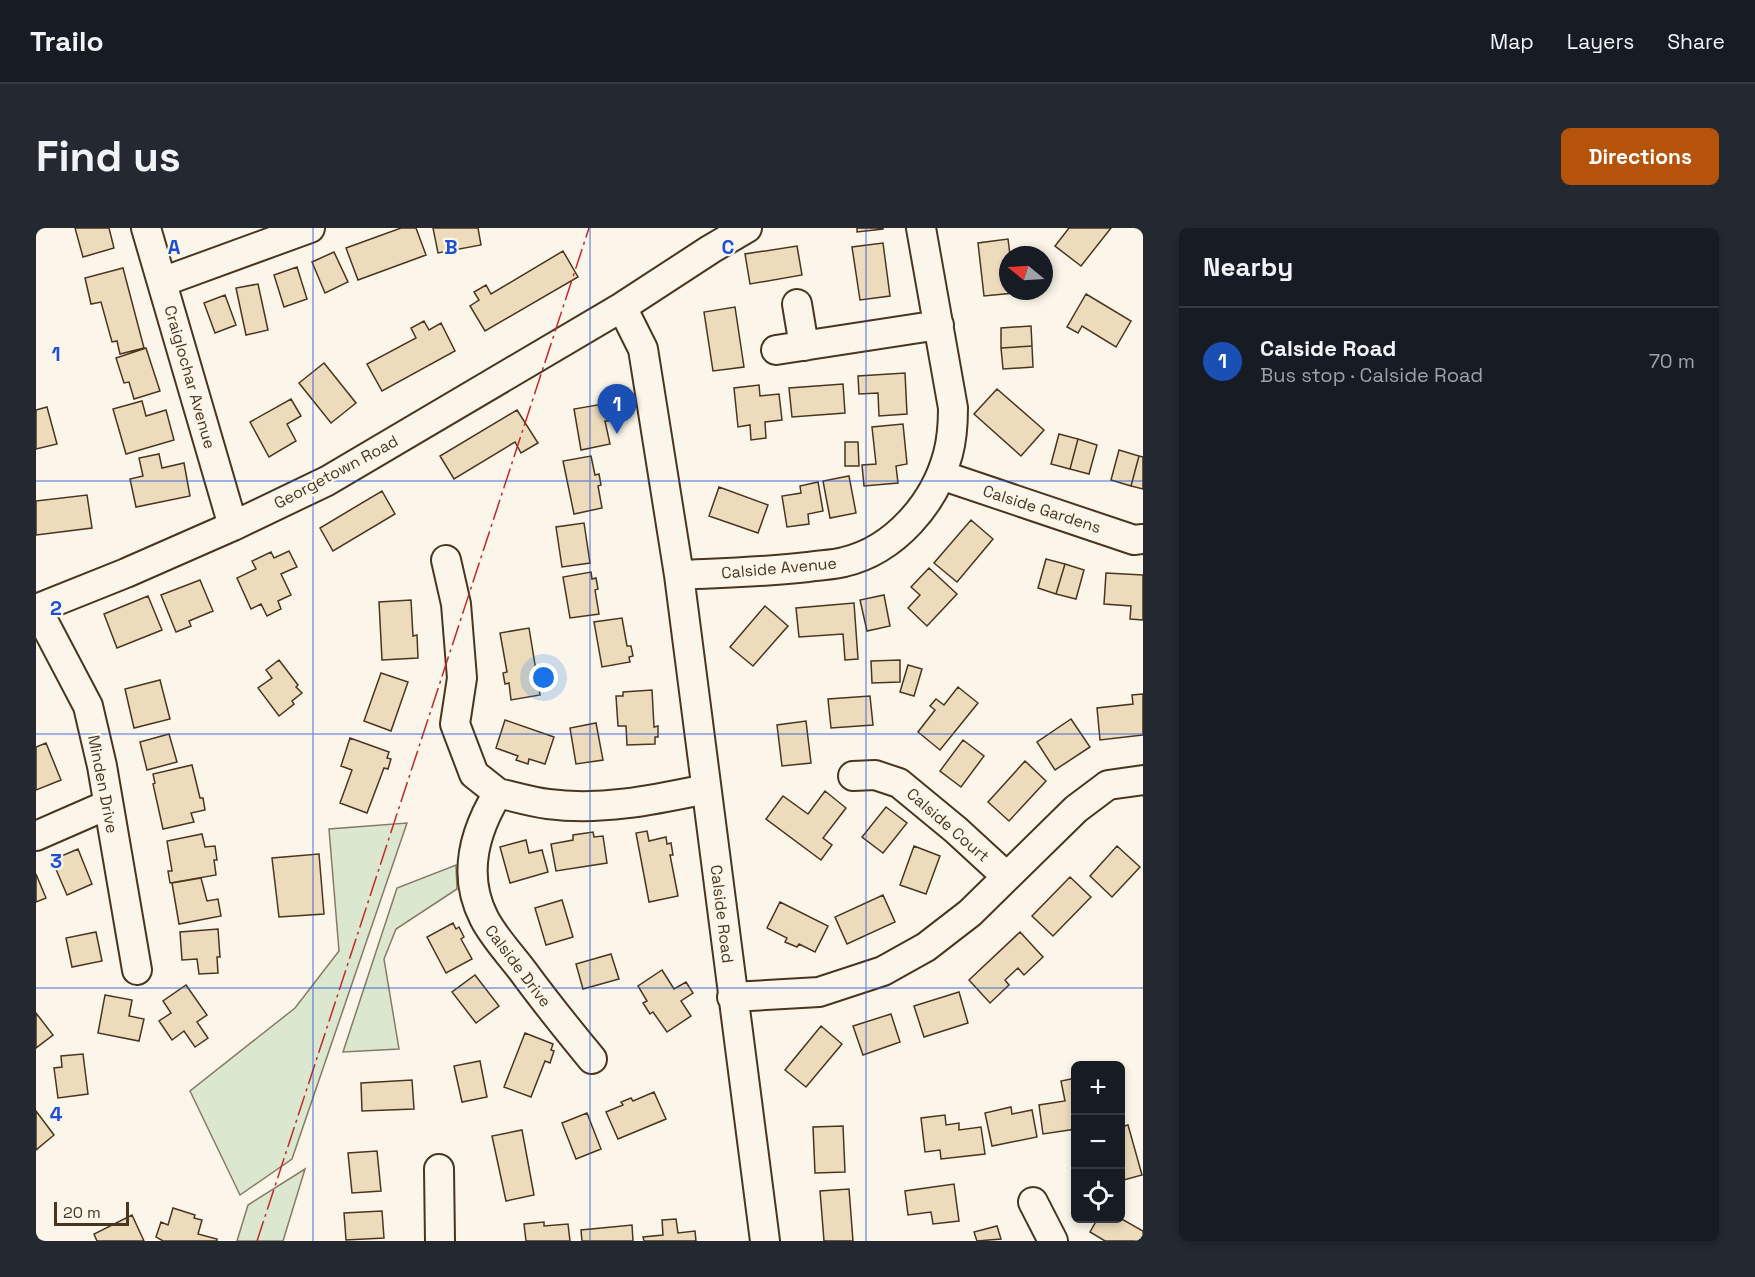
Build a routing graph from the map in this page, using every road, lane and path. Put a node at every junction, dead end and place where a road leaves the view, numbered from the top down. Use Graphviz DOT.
graph roads {
  1 [pos="146,228"];
  2 [pos="310,228"];
  3 [pos="747,228"];
  4 [pos="921,228"];
  5 [pos="162,282"];
  6 [pos="797,304"];
  7 [pos="622,307"];
  8 [pos="939,325"];
  9 [pos="804,346"];
  10 [pos="776,350"];
  11 [pos="941,475"];
  12 [pos="233,526"];
  13 [pos="1143,539"];
  14 [pos="446,560"];
  15 [pos="679,575"];
  16 [pos="36,609"];
  17 [pos="853,776"];
  18 [pos="1143,780"];
  19 [pos="706,789"];
  20 [pos="498,793"];
  21 [pos="107,806"];
  22 [pos="36,836"];
  23 [pos="1006,876"];
  24 [pos="137,970"];
  25 [pos="732,997"];
  26 [pos="592,1059"];
  27 [pos="439,1169"];
  28 [pos="1033,1202"];
  29 [pos="440,1241"];
  30 [pos="765,1241"];
  31 [pos="1053,1241"];
  1 -- 5 [label="street, Craiglochar Avenue"];
  2 -- 5 [label="street"];
  3 -- 7 [label="street, Georgetown Road"];
  4 -- 8 [label="street, Calside Avenue"];
  5 -- 12 [label="street, Craiglochar Avenue"];
  6 -- 9 [label="street"];
  7 -- 12 [label="street, Georgetown Road"];
  7 -- 15 [label="street, Calside Road"];
  8 -- 9 [label="street"];
  8 -- 11 [label="street, Calside Avenue"];
  9 -- 10 [label="street"];
  11 -- 13 [label="street, Calside Gardens"];
  11 -- 15 [label="street, Calside Avenue"];
  12 -- 16 [label="street, Georgetown Road"];
  14 -- 20 [label="street"];
  15 -- 19 [label="street, Calside Road"];
  16 -- 21 [label="street, Minden Drive"];
  17 -- 23 [label="street, Calside Court"];
  18 -- 23 [label="street"];
  19 -- 20 [label="street"];
  19 -- 25 [label="street, Calside Road"];
  20 -- 26 [label="street, Calside Drive"];
  21 -- 22 [label="street"];
  21 -- 24 [label="street, Minden Drive"];
  23 -- 25 [label="street"];
  25 -- 30 [label="street, Calside Road"];
  27 -- 29 [label="street"];
  28 -- 31 [label="street"];
}
